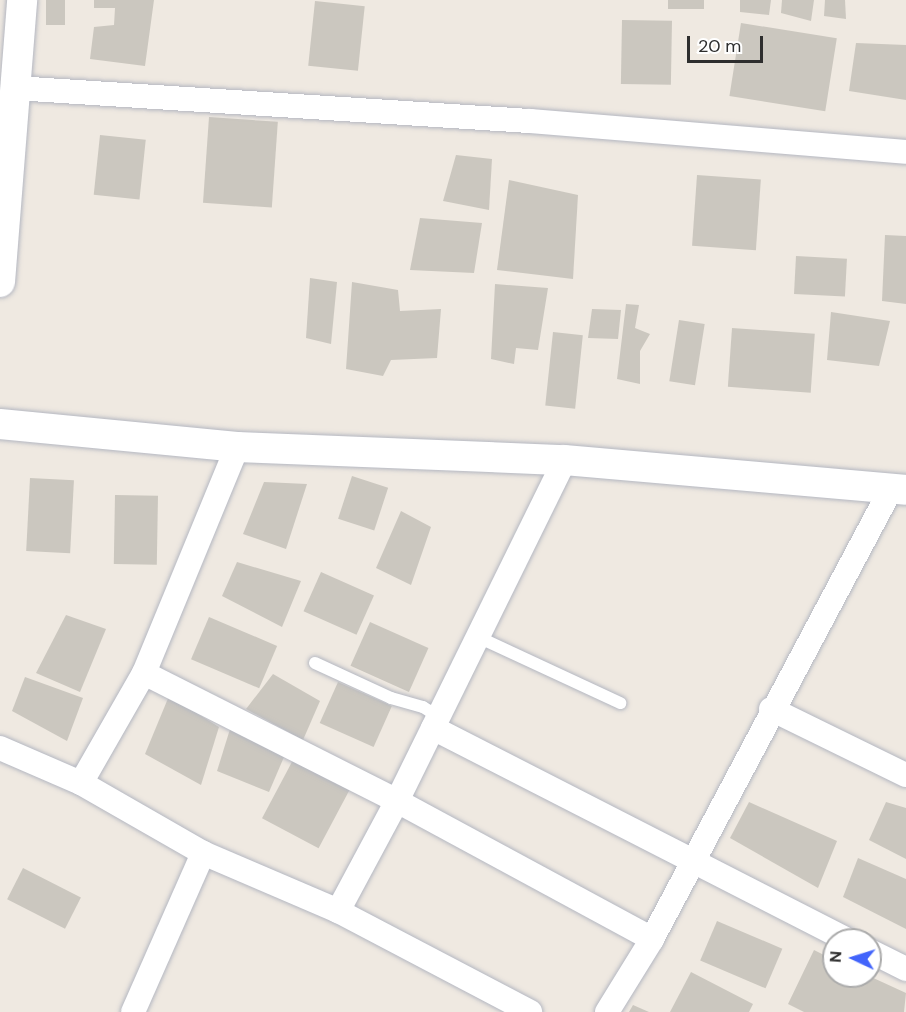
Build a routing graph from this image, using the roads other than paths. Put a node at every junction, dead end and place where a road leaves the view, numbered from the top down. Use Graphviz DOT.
graph roads {
  1 [pos="22,0"];
  2 [pos="15,88"];
  3 [pos="5,142"];
  4 [pos="906,152"];
  5 [pos="0,282"];
  6 [pos="0,424"];
  7 [pos="237,447"];
  8 [pos="565,460"];
  9 [pos="899,489"];
  10 [pos="478,637"];
  11 [pos="315,663"];
  12 [pos="144,673"];
  13 [pos="620,703"];
  14 [pos="771,709"];
  15 [pos="436,723"];
  16 [pos="0,748"];
  17 [pos="906,775"];
  18 [pos="81,783"];
  19 [pos="397,801"];
  20 [pos="203,853"];
  21 [pos="691,862"];
  22 [pos="338,911"];
  23 [pos="824,928"];
  24 [pos="652,939"];
  25 [pos="882,957"];
  26 [pos="906,969"];
  27 [pos="133,1012"];
  28 [pos="530,1012"];
  29 [pos="607,1012"];
  1 -- 2 [label="street"];
  2 -- 3 [label="street"];
  2 -- 4 [label="street"];
  3 -- 5 [label="street"];
  6 -- 7 [label="street"];
  7 -- 8 [label="street"];
  7 -- 12 [label="street"];
  8 -- 9 [label="street"];
  8 -- 10 [label="street"];
  9 -- 14 [label="street"];
  10 -- 13 [label="lane"];
  10 -- 15 [label="street"];
  11 -- 15 [label="lane"];
  12 -- 18 [label="street"];
  12 -- 19 [label="street"];
  14 -- 17 [label="street"];
  14 -- 21 [label="street"];
  15 -- 19 [label="street"];
  15 -- 21 [label="street"];
  16 -- 18 [label="street"];
  18 -- 20 [label="street"];
  19 -- 22 [label="street"];
  19 -- 24 [label="street"];
  20 -- 22 [label="street"];
  20 -- 27 [label="street"];
  21 -- 23 [label="street"];
  21 -- 24 [label="street"];
  22 -- 28 [label="street"];
  24 -- 29 [label="street"];
  25 -- 26 [label="street"];
}
